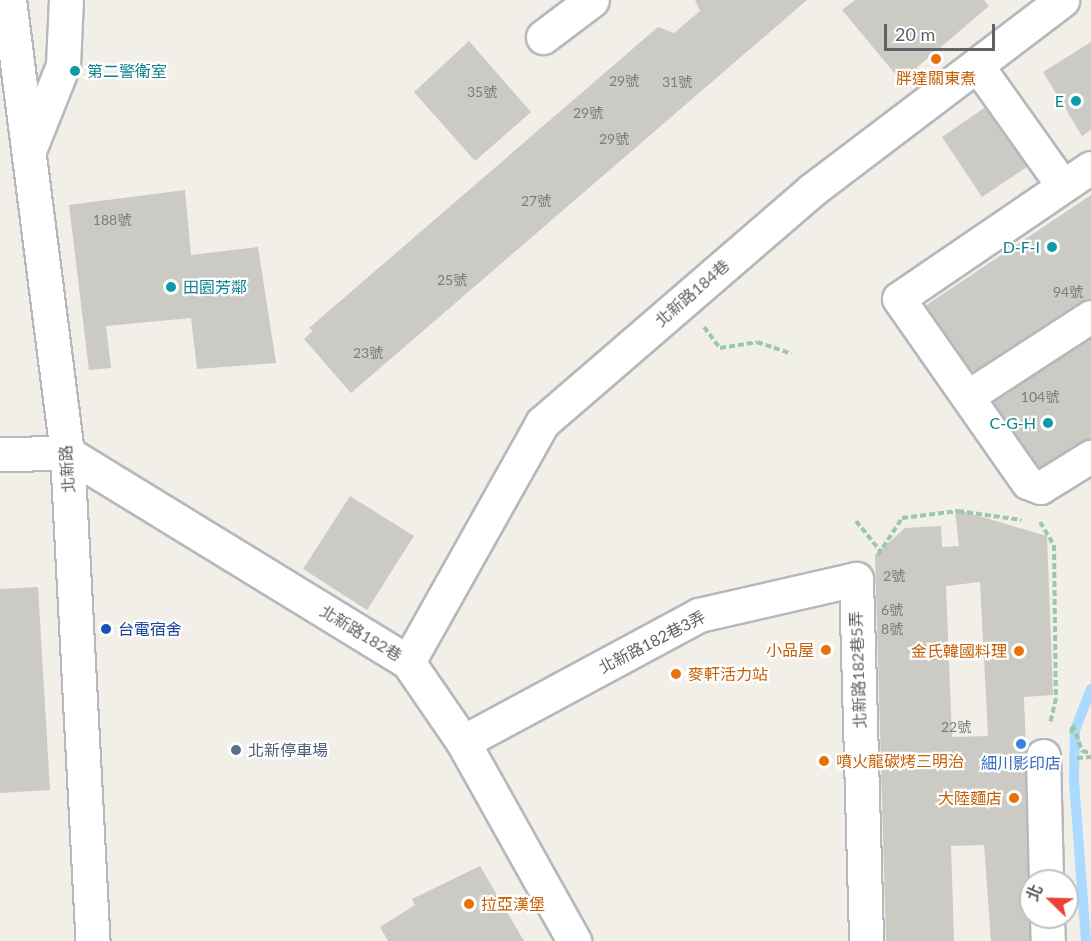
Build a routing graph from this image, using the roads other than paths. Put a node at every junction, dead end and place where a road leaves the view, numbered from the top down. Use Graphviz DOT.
graph roads {
  1 [pos="9,0"];
  2 [pos="66,0"];
  3 [pos="592,0"];
  4 [pos="1062,0"];
  5 [pos="543,37"];
  6 [pos="977,65"];
  7 [pos="30,148"];
  8 [pos="1091,168"];
  9 [pos="1063,186"];
  10 [pos="1091,317"];
  11 [pos="968,397"];
  12 [pos="67,453"];
  13 [pos="0,454"];
  14 [pos="1091,457"];
  15 [pos="856,579"];
  16 [pos="408,662"];
  17 [pos="462,742"];
  18 [pos="1043,756"];
  19 [pos="1046,869"];
  20 [pos="93,941"];
  21 [pos="574,941"];
  22 [pos="866,941"];
  1 -- 7 [label="street, 北新路"];
  2 -- 7 [label="street"];
  3 -- 5 [label="street"];
  4 -- 6 [label="street, 北新路184巷"];
  6 -- 9 [label="street"];
  6 -- 16 [label="street, 北新路184巷"];
  7 -- 12 [label="street, 北新路"];
  8 -- 9 [label="street"];
  9 -- 11 [label="street"];
  10 -- 11 [label="street"];
  11 -- 14 [label="street"];
  12 -- 13 [label="street"];
  12 -- 16 [label="street, 北新路182巷"];
  12 -- 20 [label="street, 北新路"];
  15 -- 17 [label="street, 北新路182巷3弄"];
  15 -- 22 [label="street, 北新路182巷5弄"];
  16 -- 17 [label="street, 北新路182巷"];
  17 -- 21 [label="street, 北新路182巷"];
  18 -- 19 [label="street"];
}
